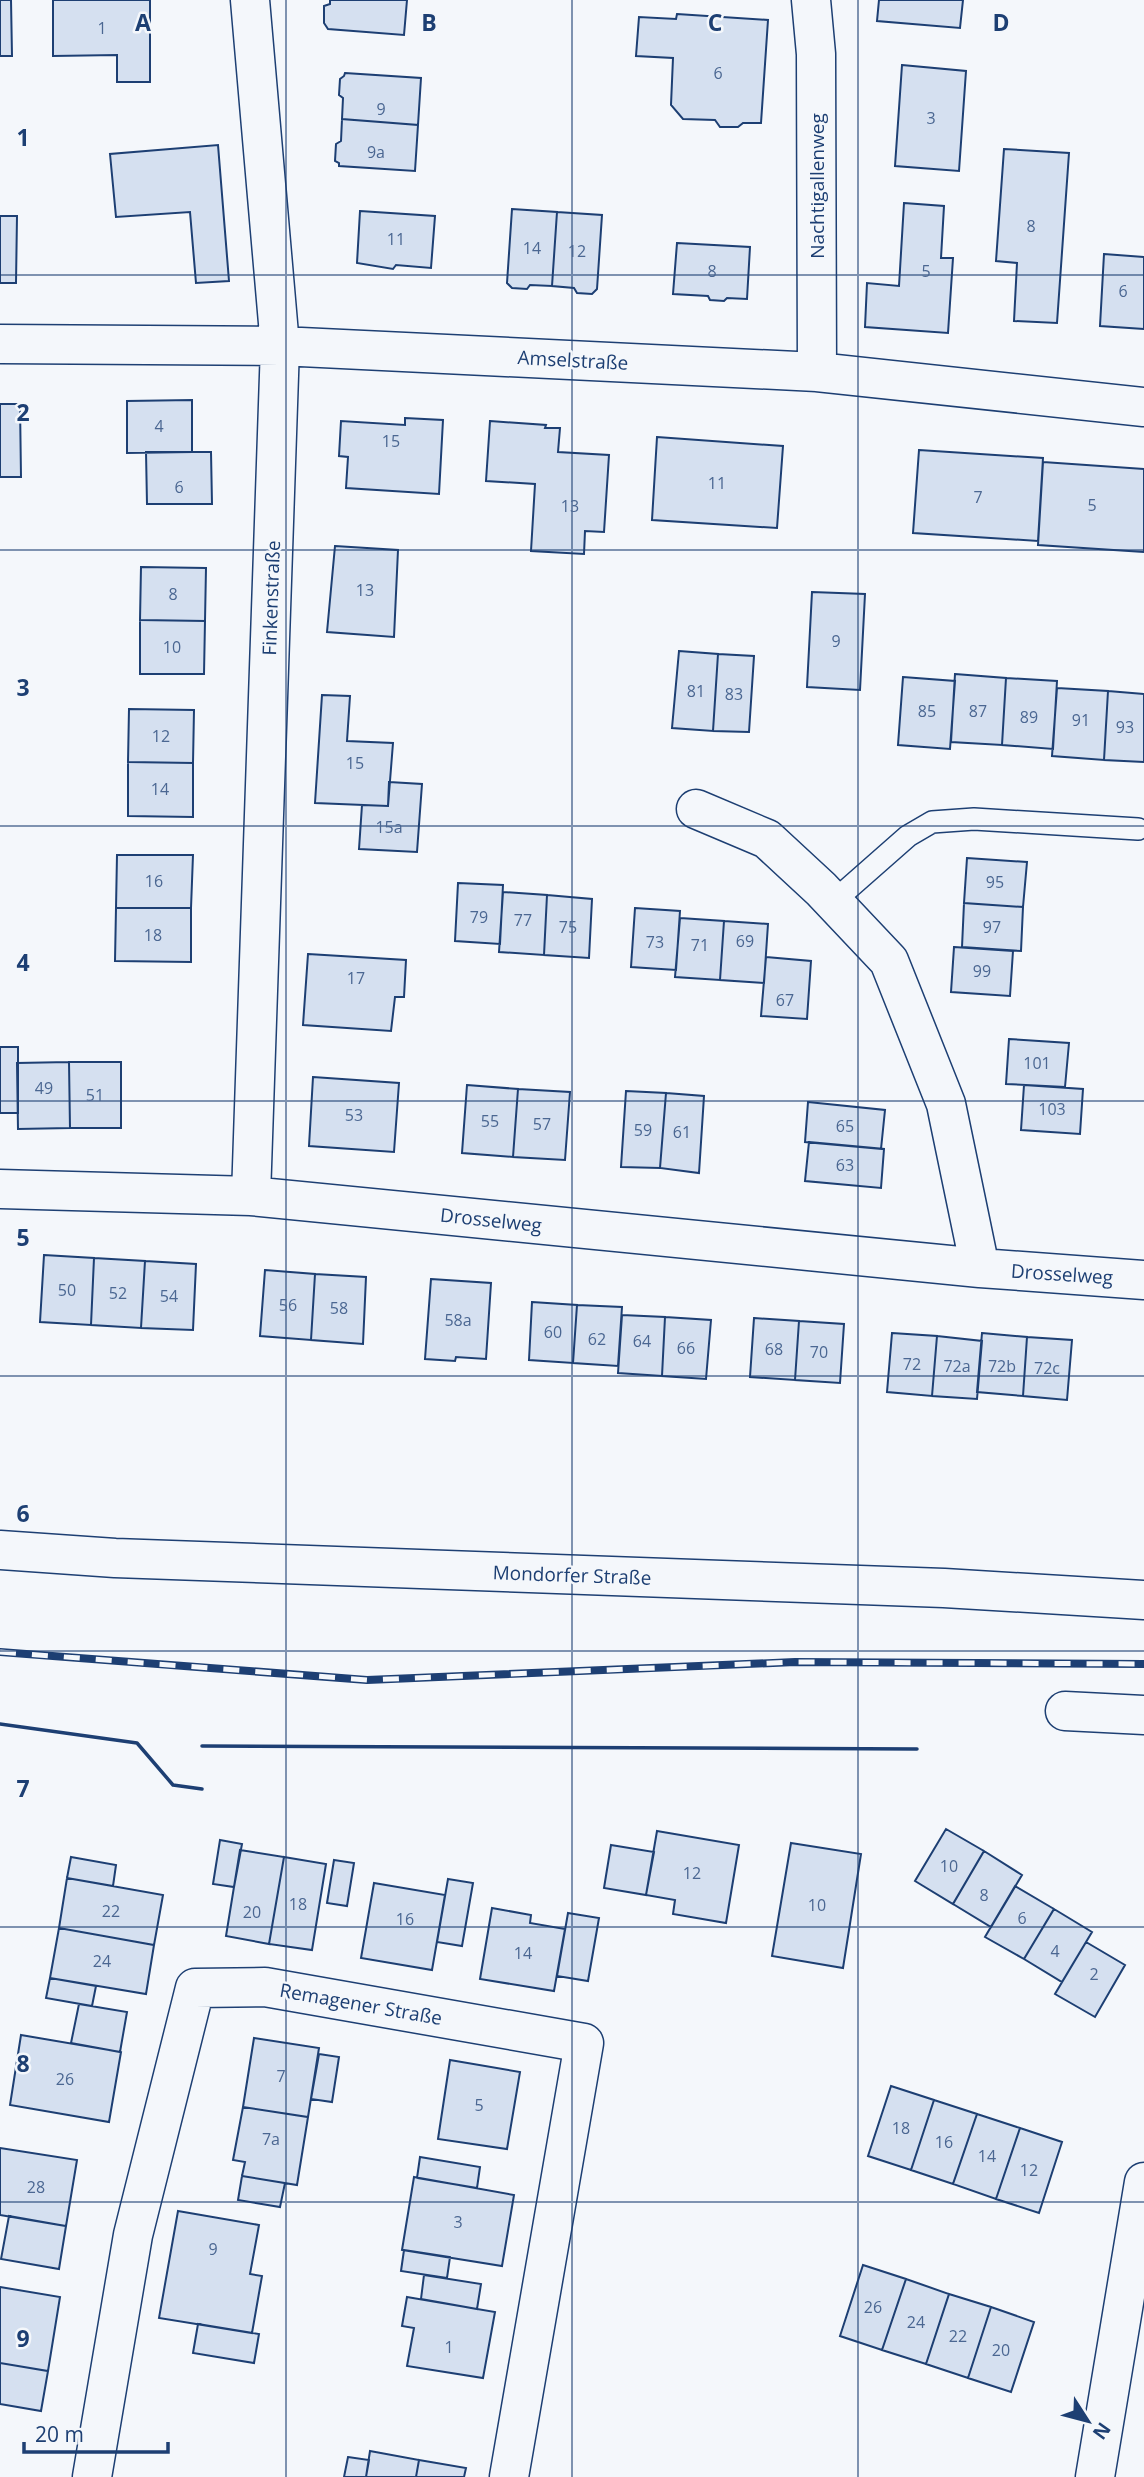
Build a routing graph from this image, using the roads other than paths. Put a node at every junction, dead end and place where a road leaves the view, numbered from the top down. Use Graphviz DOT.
graph roads {
  1 [pos="250,0"];
  2 [pos="811,0"];
  3 [pos="0,344"];
  4 [pos="280,346"];
  5 [pos="817,372"];
  6 [pos="1144,407"];
  7 [pos="696,809"];
  8 [pos="1138,829"];
  9 [pos="833,902"];
  10 [pos="0,1189"];
  11 [pos="251,1196"];
  12 [pos="980,1268"];
  13 [pos="1144,1280"];
  14 [pos="0,1550"];
  15 [pos="1144,1600"];
  16 [pos="1065,1711"];
  17 [pos="1144,1715"];
  18 [pos="1144,2182"];
  19 [pos="92,2477"];
  20 [pos="509,2477"];
  21 [pos="1095,2477"];
  1 -- 4 [label="street, Finkenstraße"];
  2 -- 5 [label="street, Nachtigallenweg"];
  3 -- 4 [label="street, Amselstraße"];
  4 -- 5 [label="street, Amselstraße"];
  4 -- 11 [label="street, Finkenstraße"];
  5 -- 6 [label="street, Amselstraße"];
  7 -- 9 [label="street"];
  8 -- 9 [label="lane"];
  9 -- 12 [label="street"];
  10 -- 11 [label="street, Drosselweg"];
  11 -- 12 [label="street, Drosselweg"];
  12 -- 13 [label="street, Drosselweg"];
  14 -- 15 [label="street, Mondorfer Straße"];
  16 -- 17 [label="street"];
  18 -- 21 [label="street"];
  19 -- 20 [label="street, Remagener Straße"];
}
